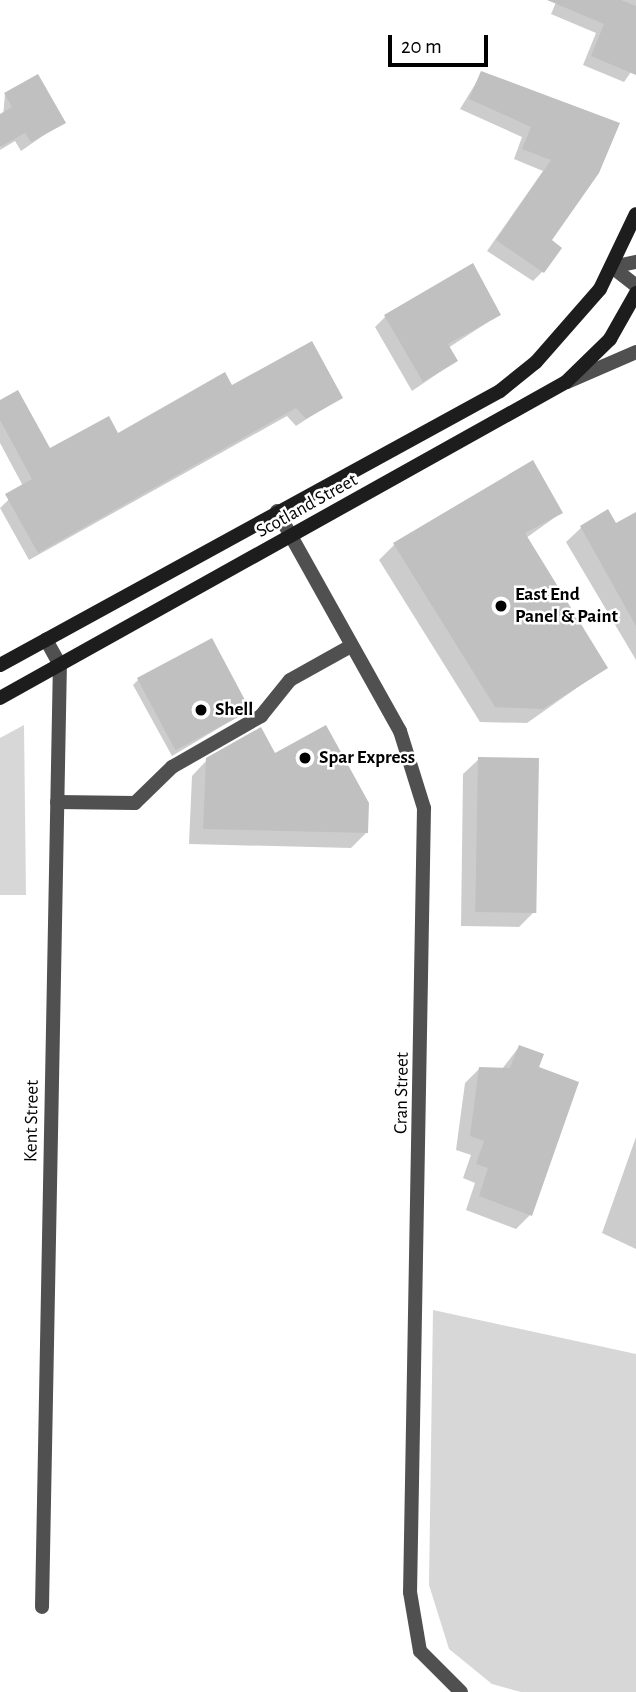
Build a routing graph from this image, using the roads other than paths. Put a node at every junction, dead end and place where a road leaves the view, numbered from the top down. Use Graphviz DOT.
graph roads {
  1 [pos="636,214"];
  2 [pos="636,262"];
  3 [pos="612,267"];
  4 [pos="636,286"];
  5 [pos="636,293"];
  6 [pos="636,352"];
  7 [pos="566,382"];
  8 [pos="277,511"];
  9 [pos="291,537"];
  10 [pos="46,639"];
  11 [pos="351,646"];
  12 [pos="0,665"];
  13 [pos="60,665"];
  14 [pos="0,698"];
  15 [pos="57,802"];
  16 [pos="42,1607"];
  17 [pos="461,1692"];
  1 -- 3 [label="main road, Scotland Street"];
  2 -- 3 [label="street"];
  3 -- 4 [label="street"];
  3 -- 8 [label="main road, Scotland Street"];
  5 -- 7 [label="main road"];
  6 -- 7 [label="street, Scotland Street"];
  7 -- 9 [label="main road, Scotland Street"];
  8 -- 9 [label="street, Cran Street"];
  8 -- 10 [label="main road, Scotland Street"];
  9 -- 11 [label="street, Cran Street"];
  9 -- 13 [label="main road, Scotland Street"];
  10 -- 12 [label="main road, Scotland Street"];
  10 -- 13 [label="street, Kent Street"];
  11 -- 15 [label="street"];
  11 -- 17 [label="street, Cran Street"];
  13 -- 14 [label="main road, Scotland Street"];
  13 -- 15 [label="street, Kent Street"];
  15 -- 16 [label="street, Kent Street"];
}
